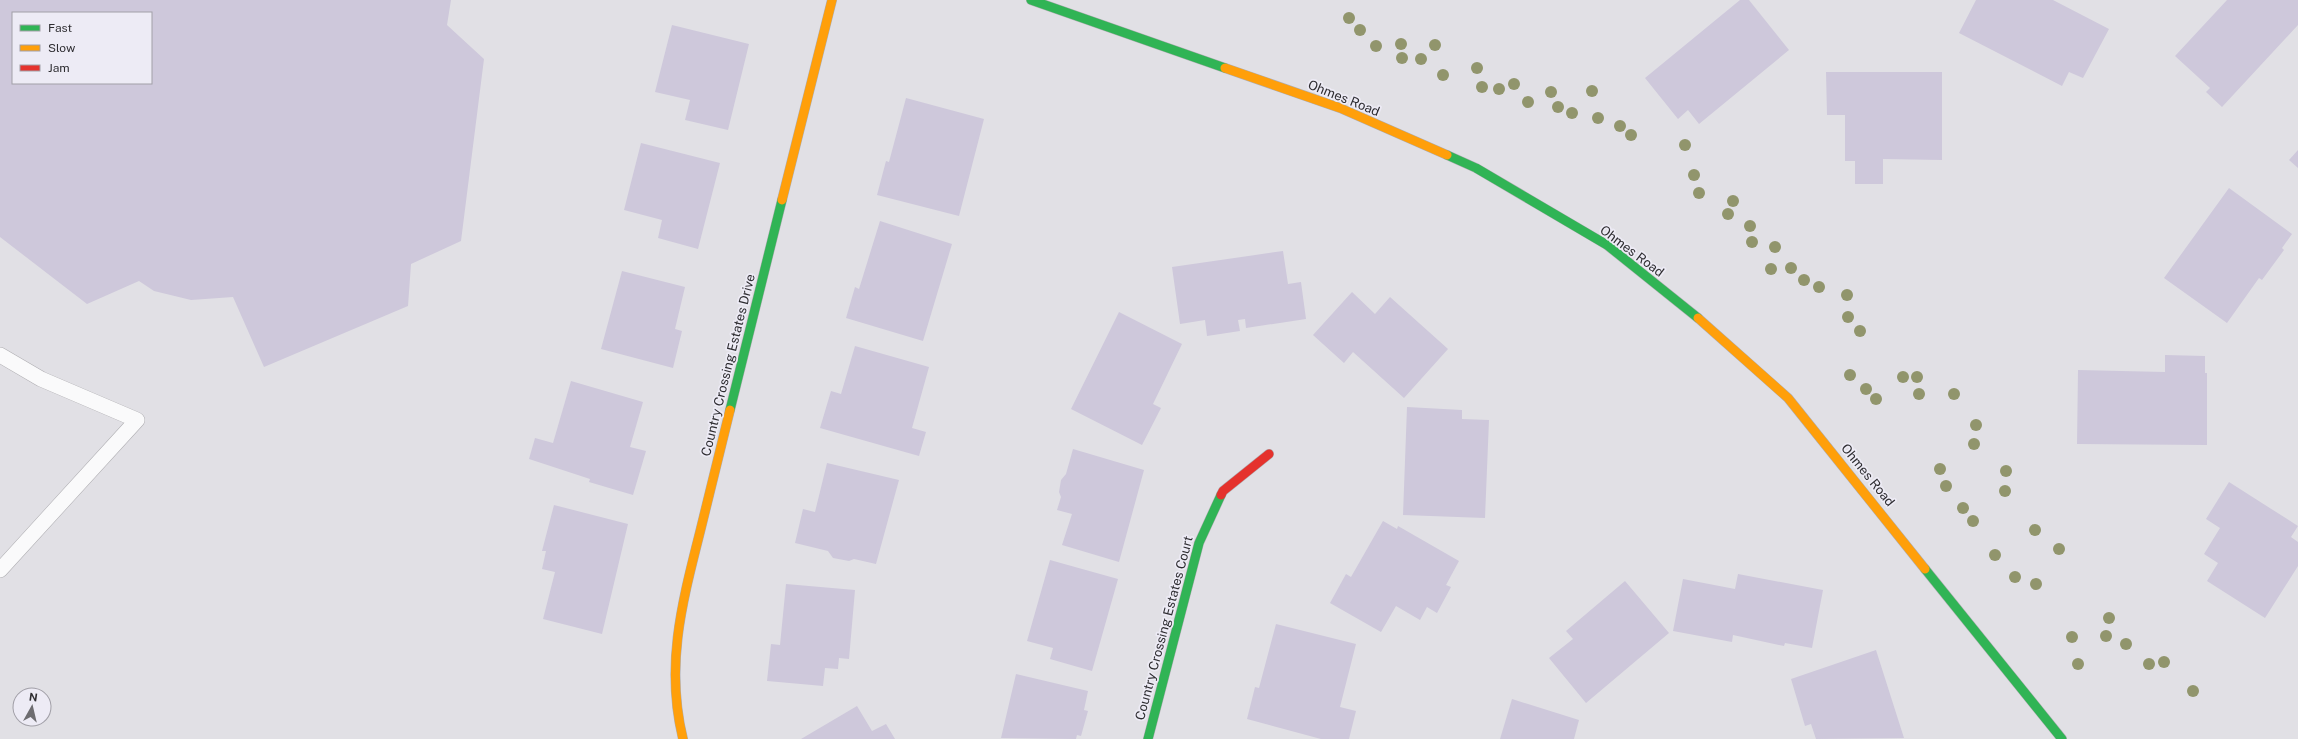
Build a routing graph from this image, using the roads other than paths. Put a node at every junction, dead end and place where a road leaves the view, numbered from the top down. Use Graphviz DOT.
graph roads {
  1 [pos="832,0"];
  2 [pos="1030,0"];
  3 [pos="0,355"];
  4 [pos="1269,454"];
  5 [pos="0,570"];
  6 [pos="683,739"];
  7 [pos="1148,739"];
  8 [pos="2062,739"];
  1 -- 6 [label="main road, Country Crossing Estates Drive"];
  2 -- 8 [label="main road, Ohmes Road"];
  3 -- 5 [label="lane"];
  4 -- 7 [label="main road, Country Crossing Estates Court"];
}
